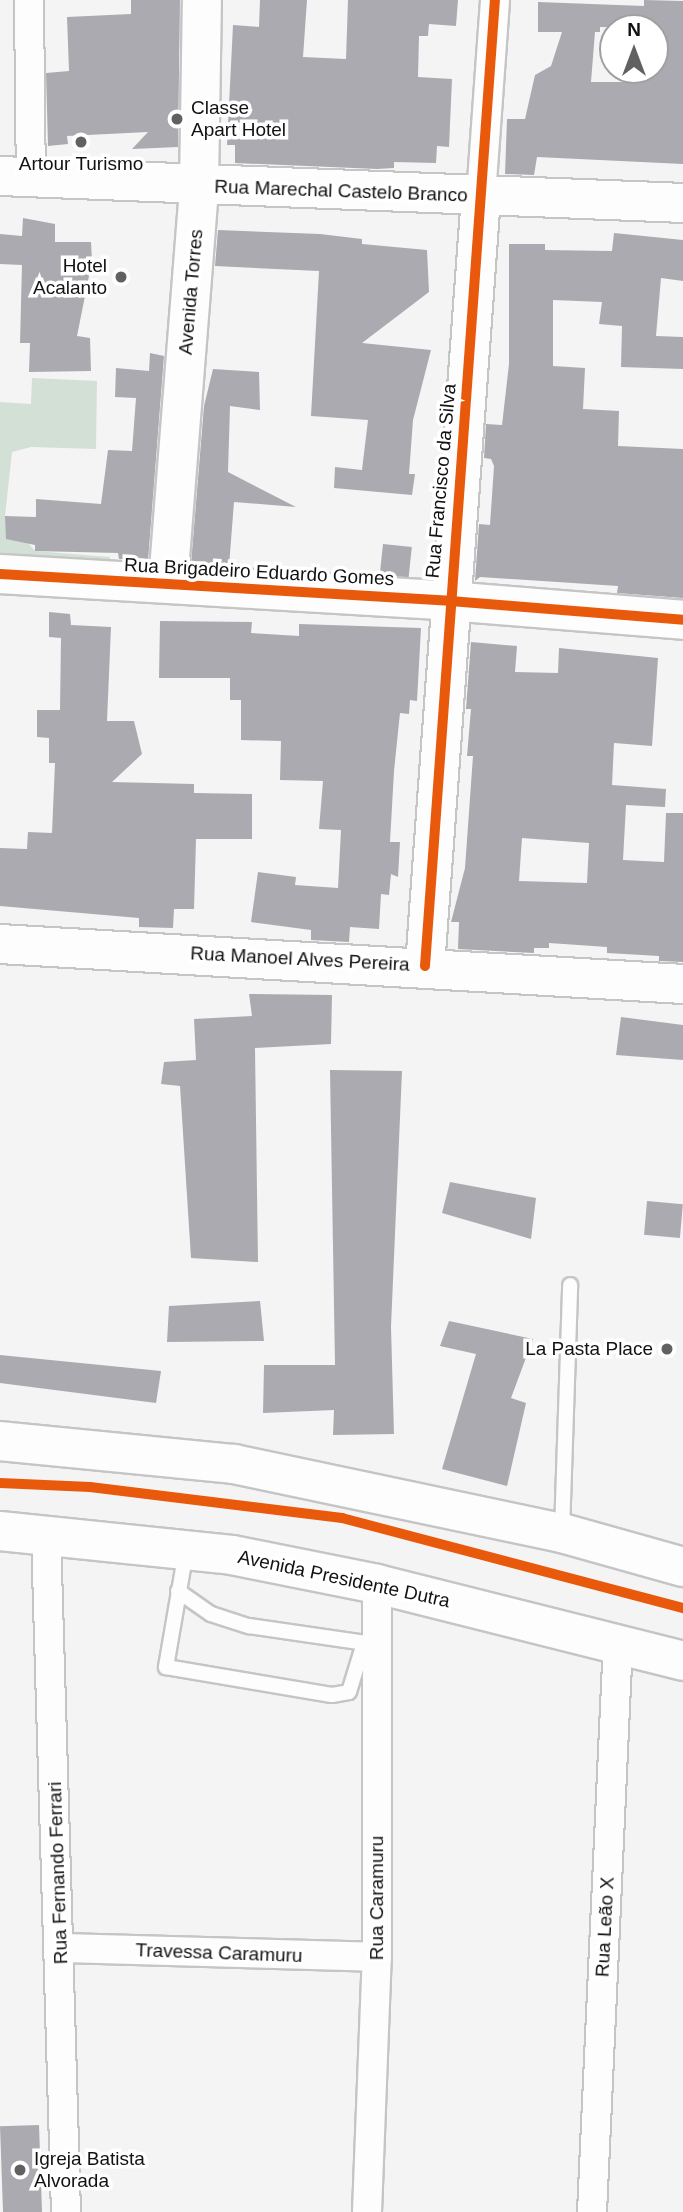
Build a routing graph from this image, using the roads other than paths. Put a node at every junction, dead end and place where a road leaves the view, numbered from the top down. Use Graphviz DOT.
graph roads {
  1 [pos="29,0"];
  2 [pos="202,0"];
  3 [pos="495,0"];
  4 [pos="16,176"];
  5 [pos="199,186"];
  6 [pos="481,196"];
  7 [pos="683,203"];
  8 [pos="0,574"];
  9 [pos="168,583"];
  10 [pos="449,601"];
  11 [pos="683,620"];
  12 [pos="0,944"];
  13 [pos="425,965"];
  14 [pos="683,984"];
  15 [pos="570,1285"];
  16 [pos="0,1441"];
  17 [pos="0,1531"];
  18 [pos="562,1533"];
  19 [pos="46,1535"];
  20 [pos="187,1550"];
  21 [pos="683,1567"];
  22 [pos="377,1584"];
  23 [pos="178,1591"];
  24 [pos="618,1642"];
  25 [pos="370,1644"];
  26 [pos="683,1661"];
  27 [pos="60,1948"];
  28 [pos="377,1957"];
  29 [pos="66,2212"];
  30 [pos="367,2212"];
  31 [pos="592,2212"];
  1 -- 4 [label="street"];
  2 -- 5 [label="main road, Avenida Torres"];
  3 -- 6 [label="street, Rua Francisco da Silva"];
  4 -- 5 [label="main road, Rua Marechal Castelo Branco"];
  5 -- 6 [label="main road, Rua Marechal Castelo Branco"];
  5 -- 9 [label="main road, Avenida Torres"];
  6 -- 7 [label="main road, Rua Marechal Castelo Branco"];
  6 -- 10 [label="main road, Rua Francisco da Silva"];
  8 -- 9 [label="main road, Rua Brigadeiro Eduardo Gomes"];
  9 -- 10 [label="main road, Rua Brigadeiro Eduardo Gomes"];
  10 -- 11 [label="main road, Rua Brigadeiro Eduardo Gomes"];
  10 -- 13 [label="main road, Rua Francisco da Silva"];
  12 -- 13 [label="main road, Rua Manoel Alves Pereira"];
  13 -- 14 [label="main road, Rua Manoel Alves Pereira"];
  15 -- 18 [label="lane"];
  16 -- 18 [label="main road"];
  17 -- 19 [label="main road, Avenida Presidente Dutra"];
  18 -- 21 [label="main road"];
  19 -- 20 [label="main road, Avenida Presidente Dutra"];
  19 -- 27 [label="street, Rua Fernando Ferrari"];
  20 -- 22 [label="main road, Avenida Presidente Dutra"];
  20 -- 23 [label="lane"];
  22 -- 24 [label="main road, Avenida Presidente Dutra"];
  22 -- 25 [label="street, Rua Caramuru"];
  23 -- 25 [label="lane"];
  23 -- 25 [label="lane"];
  24 -- 26 [label="main road, Avenida Presidente Dutra"];
  24 -- 31 [label="street, Rua Leão X"];
  25 -- 28 [label="street, Rua Caramuru"];
  27 -- 28 [label="street, Travessa Caramuru"];
  27 -- 29 [label="street, Rua Fernando Ferrari"];
  28 -- 30 [label="street, Rua Caramuru"];
}
